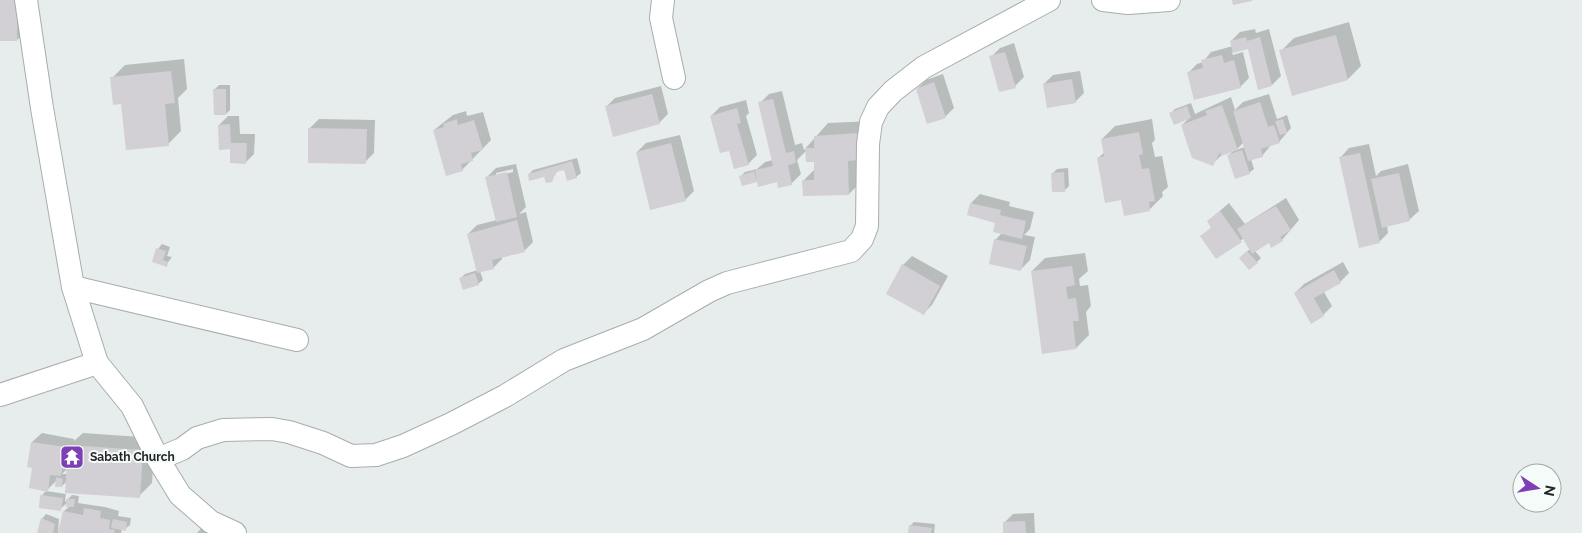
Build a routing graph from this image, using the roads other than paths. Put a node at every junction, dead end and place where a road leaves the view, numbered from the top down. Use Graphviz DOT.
graph roads {
  1 [pos="26,0"];
  2 [pos="663,0"];
  3 [pos="1049,0"];
  4 [pos="1103,0"];
  5 [pos="1169,0"];
  6 [pos="674,78"];
  7 [pos="73,286"];
  8 [pos="297,340"];
  9 [pos="97,363"];
  10 [pos="0,395"];
  11 [pos="158,459"];
  12 [pos="235,533"];
  1 -- 7 [label="street"];
  2 -- 6 [label="street"];
  3 -- 11 [label="street"];
  4 -- 5 [label="street"];
  7 -- 8 [label="street"];
  7 -- 9 [label="street"];
  9 -- 10 [label="street"];
  9 -- 11 [label="street"];
  11 -- 12 [label="street"];
}
